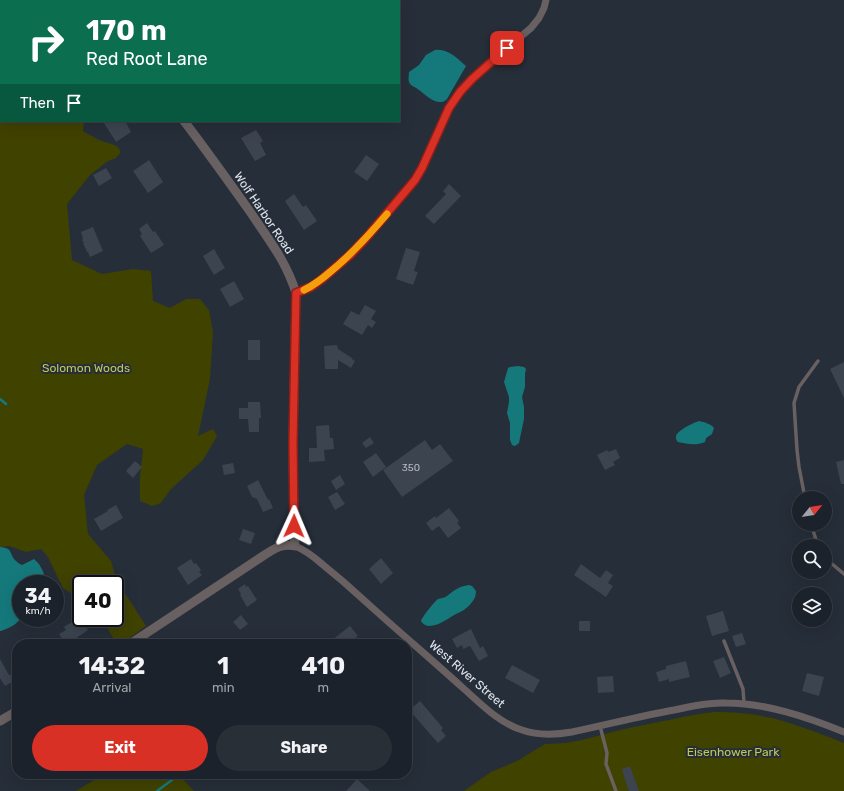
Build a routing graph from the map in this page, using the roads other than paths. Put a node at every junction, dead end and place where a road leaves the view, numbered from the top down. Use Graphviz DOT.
graph roads {
  1 [pos="546,0"];
  2 [pos="185,122"];
  3 [pos="296,293"];
  4 [pos="818,361"];
  5 [pos="804,491"];
  6 [pos="295,546"];
  7 [pos="832,564"];
  8 [pos="844,574"];
  9 [pos="138,639"];
  10 [pos="408,639"];
  11 [pos="724,641"];
  12 [pos="412,643"];
  13 [pos="744,703"];
  14 [pos="12,714"];
  15 [pos="0,721"];
  16 [pos="600,726"];
  17 [pos="844,732"];
  18 [pos="616,791"];
  1 -- 3 [label="street"];
  2 -- 3 [label="street, Wolf Harbor Road"];
  3 -- 6 [label="street, Wolf Harbor Road"];
  4 -- 5 [label="lane"];
  6 -- 9 [label="street"];
  6 -- 10 [label="street, West River Street"];
  7 -- 8 [label="lane"];
  11 -- 13 [label="lane"];
  12 -- 16 [label="street, West River Street"];
  13 -- 16 [label="street, West River Street"];
  13 -- 17 [label="street, West River Street"];
  14 -- 15 [label="street"];
  16 -- 18 [label="lane"];
}
